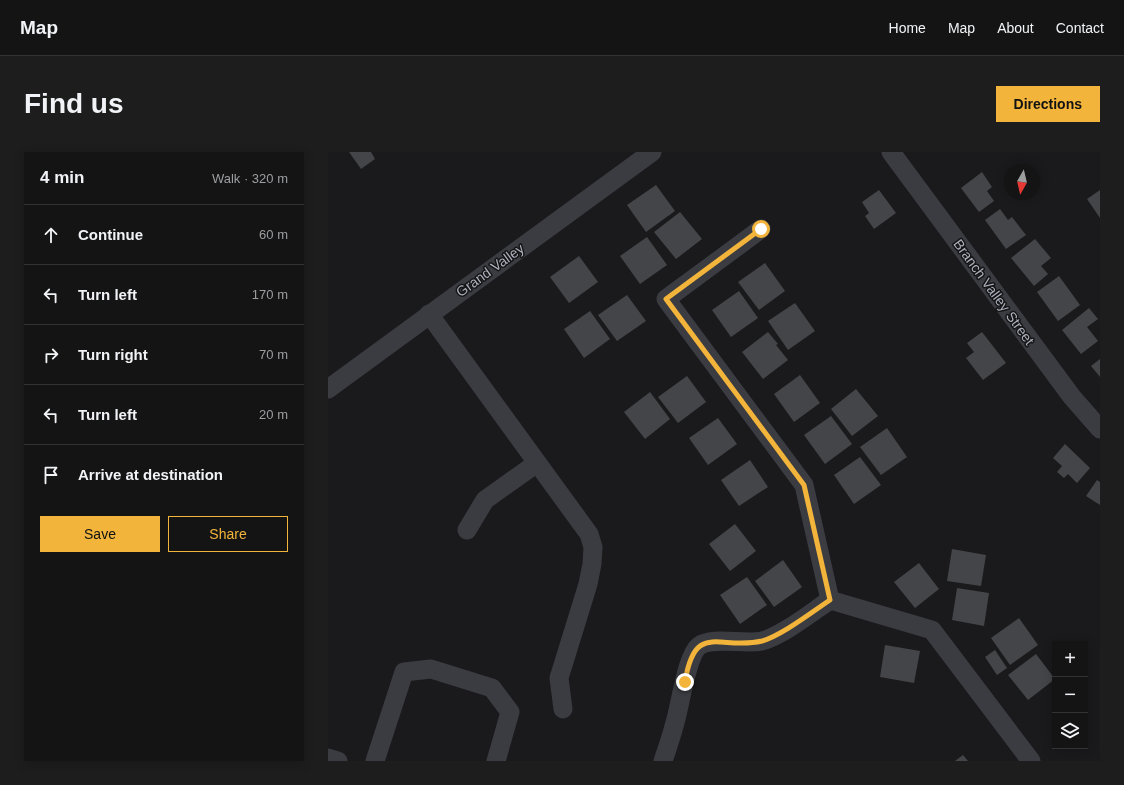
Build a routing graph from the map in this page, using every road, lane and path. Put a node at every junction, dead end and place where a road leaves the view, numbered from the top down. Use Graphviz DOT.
graph roads {
  1 [pos="652,152"];
  2 [pos="891,152"];
  3 [pos="761,229"];
  4 [pos="429,314"];
  5 [pos="328,389"];
  6 [pos="1100,429"];
  7 [pos="537,462"];
  8 [pos="467,530"];
  9 [pos="830,600"];
  10 [pos="563,709"];
  11 [pos="328,758"];
  12 [pos="338,761"];
  13 [pos="375,761"];
  14 [pos="496,761"];
  15 [pos="663,761"];
  16 [pos="1031,761"];
  1 -- 4 [label="street, Grand Valley"];
  2 -- 6 [label="street, Branch Valley Street"];
  3 -- 9 [label="street"];
  4 -- 5 [label="street, Grand Valley"];
  4 -- 7 [label="street"];
  7 -- 8 [label="street"];
  7 -- 10 [label="street"];
  9 -- 15 [label="street"];
  9 -- 16 [label="street"];
  11 -- 12 [label="street"];
  13 -- 14 [label="street"];
}
